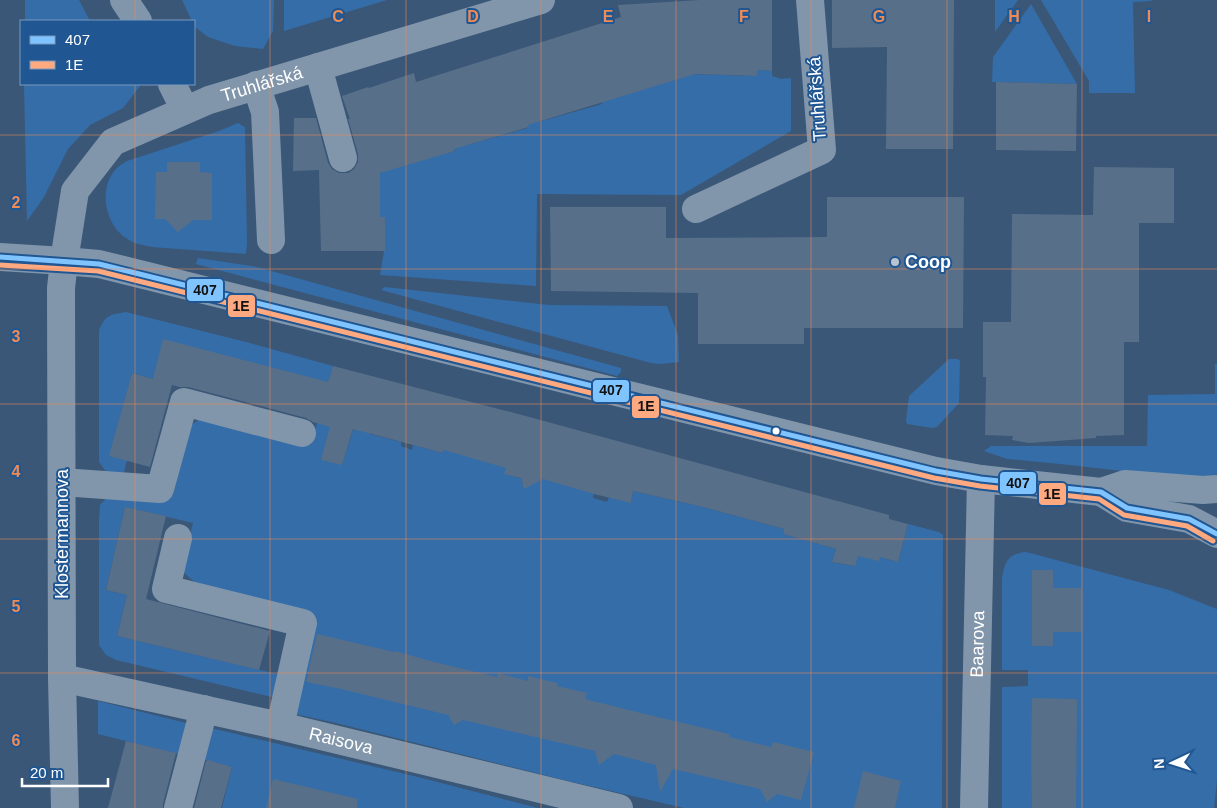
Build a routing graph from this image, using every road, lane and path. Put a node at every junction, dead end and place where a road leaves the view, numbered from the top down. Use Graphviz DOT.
graph roads {
  1 [pos="124,0"];
  2 [pos="541,0"];
  3 [pos="810,0"];
  4 [pos="137,20"];
  5 [pos="318,67"];
  6 [pos="172,85"];
  7 [pos="256,85"];
  8 [pos="185,110"];
  9 [pos="343,158"];
  10 [pos="696,209"];
  11 [pos="271,240"];
  12 [pos="0,257"];
  13 [pos="64,261"];
  14 [pos="302,432"];
  15 [pos="981,479"];
  16 [pos="62,482"];
  17 [pos="1217,489"];
  18 [pos="1101,492"];
  19 [pos="1217,511"];
  20 [pos="1217,520"];
  21 [pos="1217,534"];
  22 [pos="178,538"];
  23 [pos="62,678"];
  24 [pos="204,709"];
  25 [pos="280,726"];
  26 [pos="65,808"];
  27 [pos="178,808"];
  28 [pos="618,808"];
  29 [pos="974,808"];
  1 -- 4 [label="street"];
  2 -- 5 [label="street, Truhlářská"];
  3 -- 10 [label="street, Truhlářská"];
  5 -- 7 [label="street, Truhlářská"];
  5 -- 9 [label="street"];
  6 -- 8 [label="street"];
  7 -- 8 [label="street, Truhlářská"];
  7 -- 11 [label="street"];
  8 -- 13 [label="street, Truhlářská"];
  12 -- 13 [label="street"];
  13 -- 15 [label="street"];
  13 -- 16 [label="street, Klostermannova"];
  14 -- 16 [label="street"];
  15 -- 18 [label="street"];
  15 -- 29 [label="street, Baarova"];
  16 -- 23 [label="street, Klostermannova"];
  17 -- 18 [label="street"];
  18 -- 21 [label="street"];
  19 -- 20 [label="street"];
  22 -- 25 [label="street"];
  23 -- 24 [label="street, Raisova"];
  23 -- 26 [label="street, Klostermannova"];
  24 -- 25 [label="street, Raisova"];
  24 -- 27 [label="street"];
  25 -- 28 [label="street, Raisova"];
}
